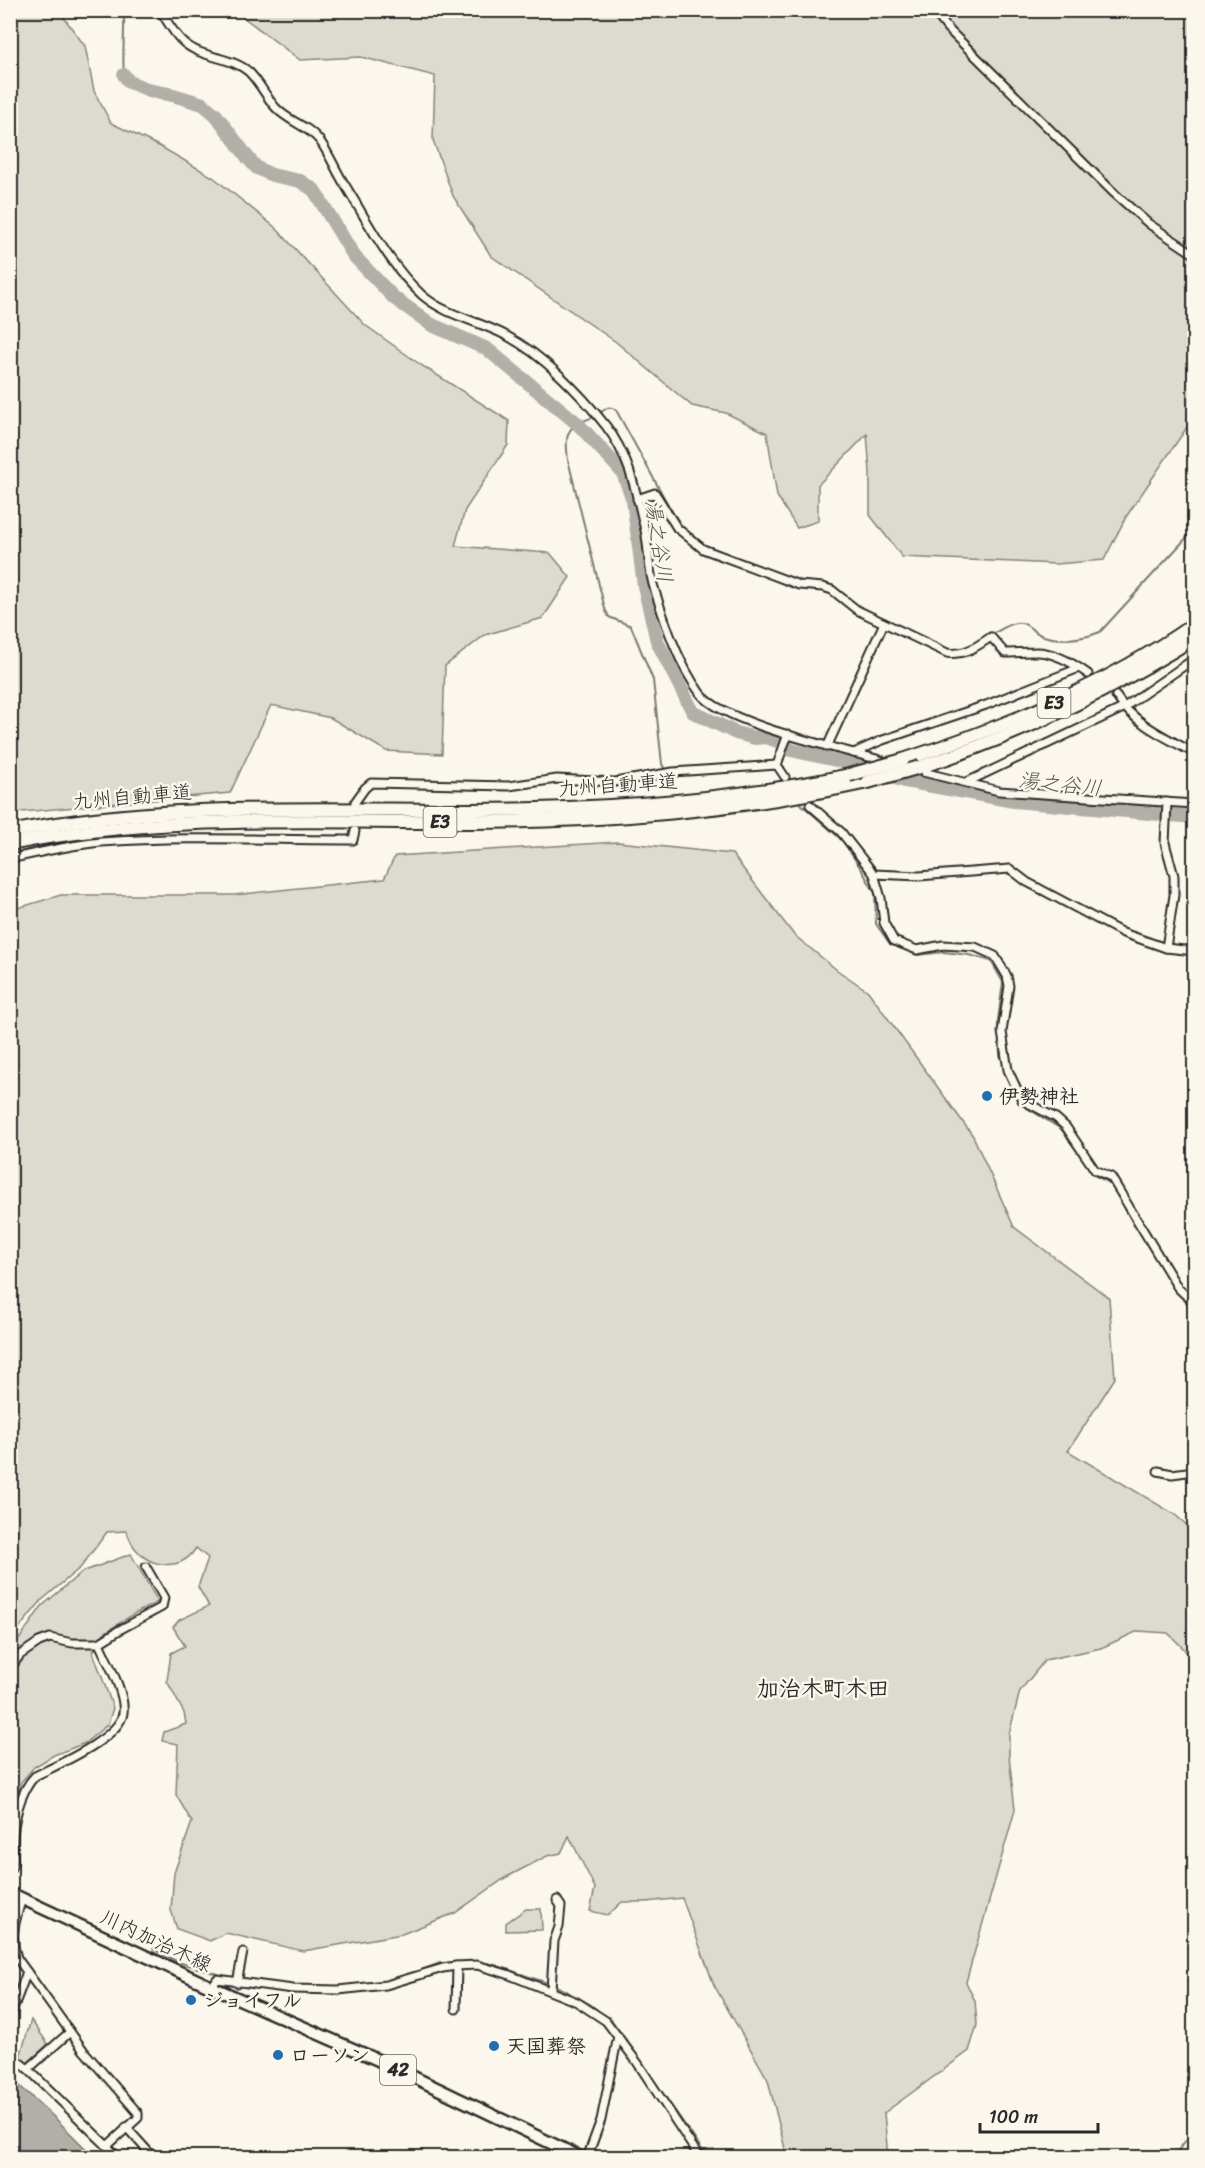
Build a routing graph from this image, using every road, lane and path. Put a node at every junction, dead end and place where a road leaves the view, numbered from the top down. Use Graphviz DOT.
graph roads {
  1 [pos="160,10"];
  2 [pos="933,10"];
  3 [pos="1194,254"];
  4 [pos="637,500"];
  5 [pos="884,623"];
  6 [pos="1194,624"];
  7 [pos="1194,638"];
  8 [pos="1194,659"];
  9 [pos="1079,668"];
  10 [pos="1088,674"];
  11 [pos="1116,696"];
  12 [pos="1123,708"];
  13 [pos="788,736"];
  14 [pos="827,747"];
  15 [pos="854,753"];
  16 [pos="1194,753"];
  17 [pos="777,765"];
  18 [pos="785,777"];
  19 [pos="967,782"];
  20 [pos="355,802"];
  21 [pos="1167,804"];
  22 [pos="1194,804"];
  23 [pos="810,805"];
  24 [pos="355,831"];
  25 [pos="10,832"];
  26 [pos="10,844"];
  27 [pos="10,859"];
  28 [pos="874,874"];
  29 [pos="1166,948"];
  30 [pos="1194,951"];
  31 [pos="1194,1303"];
  32 [pos="1158,1471"];
  33 [pos="1194,1471"];
  34 [pos="146,1567"];
  35 [pos="99,1643"];
  36 [pos="10,1669"];
  37 [pos="10,1870"];
  38 [pos="10,1893"];
  39 [pos="22,1899"];
  40 [pos="557,1900"];
  41 [pos="243,1952"];
  42 [pos="14,1959"];
  43 [pos="458,1966"];
  44 [pos="27,1972"];
  45 [pos="237,1980"];
  46 [pos="550,1986"];
  47 [pos="212,1987"];
  48 [pos="456,2010"];
  49 [pos="10,2017"];
  50 [pos="70,2032"];
  51 [pos="618,2036"];
  52 [pos="10,2055"];
  53 [pos="28,2069"];
  54 [pos="126,2127"];
  55 [pos="107,2146"];
  56 [pos="118,2157"];
  57 [pos="154,2157"];
  58 [pos="582,2157"];
  59 [pos="587,2157"];
  60 [pos="700,2157"];
  1 -- 4 [label="street"];
  2 -- 3 [label="street"];
  4 -- 5 [label="street"];
  4 -- 13 [label="street"];
  5 -- 9 [label="street"];
  5 -- 14 [label="street"];
  6 -- 25 [label="highway, 九州自動車道 / E3, bridge"];
  7 -- 26 [label="highway, 九州自動車道 / E3, bridge"];
  8 -- 12 [label="street"];
  9 -- 10 [label="street"];
  9 -- 15 [label="street"];
  11 -- 12 [label="street"];
  12 -- 16 [label="street"];
  12 -- 19 [label="street"];
  13 -- 14 [label="street"];
  13 -- 17 [label="street"];
  14 -- 15 [label="street"];
  15 -- 19 [label="street"];
  17 -- 18 [label="street"];
  17 -- 20 [label="street"];
  19 -- 21 [label="street"];
  21 -- 22 [label="street"];
  21 -- 29 [label="street"];
  23 -- 28 [label="street"];
  24 -- 27 [label="street"];
  28 -- 29 [label="street"];
  28 -- 31 [label="street"];
  29 -- 30 [label="street"];
  32 -- 33 [label="street"];
  34 -- 35 [label="street"];
  35 -- 36 [label="street"];
  35 -- 37 [label="street"];
  38 -- 39 [label="main road, 川内加治木線 / 42"];
  39 -- 42 [label="street"];
  39 -- 47 [label="main road, 川内加治木線 / 42"];
  40 -- 46 [label="street"];
  41 -- 45 [label="street"];
  42 -- 44 [label="street"];
  43 -- 45 [label="street"];
  43 -- 46 [label="street"];
  43 -- 48 [label="street"];
  44 -- 49 [label="street"];
  44 -- 50 [label="street"];
  45 -- 47 [label="street"];
  46 -- 51 [label="street"];
  47 -- 58 [label="main road, 川内加治木線 / 42"];
  50 -- 53 [label="street"];
  50 -- 54 [label="street"];
  51 -- 59 [label="street"];
  51 -- 60 [label="street"];
  52 -- 53 [label="street"];
  53 -- 55 [label="street"];
  54 -- 55 [label="street"];
  54 -- 57 [label="street"];
  55 -- 56 [label="street"];
}
